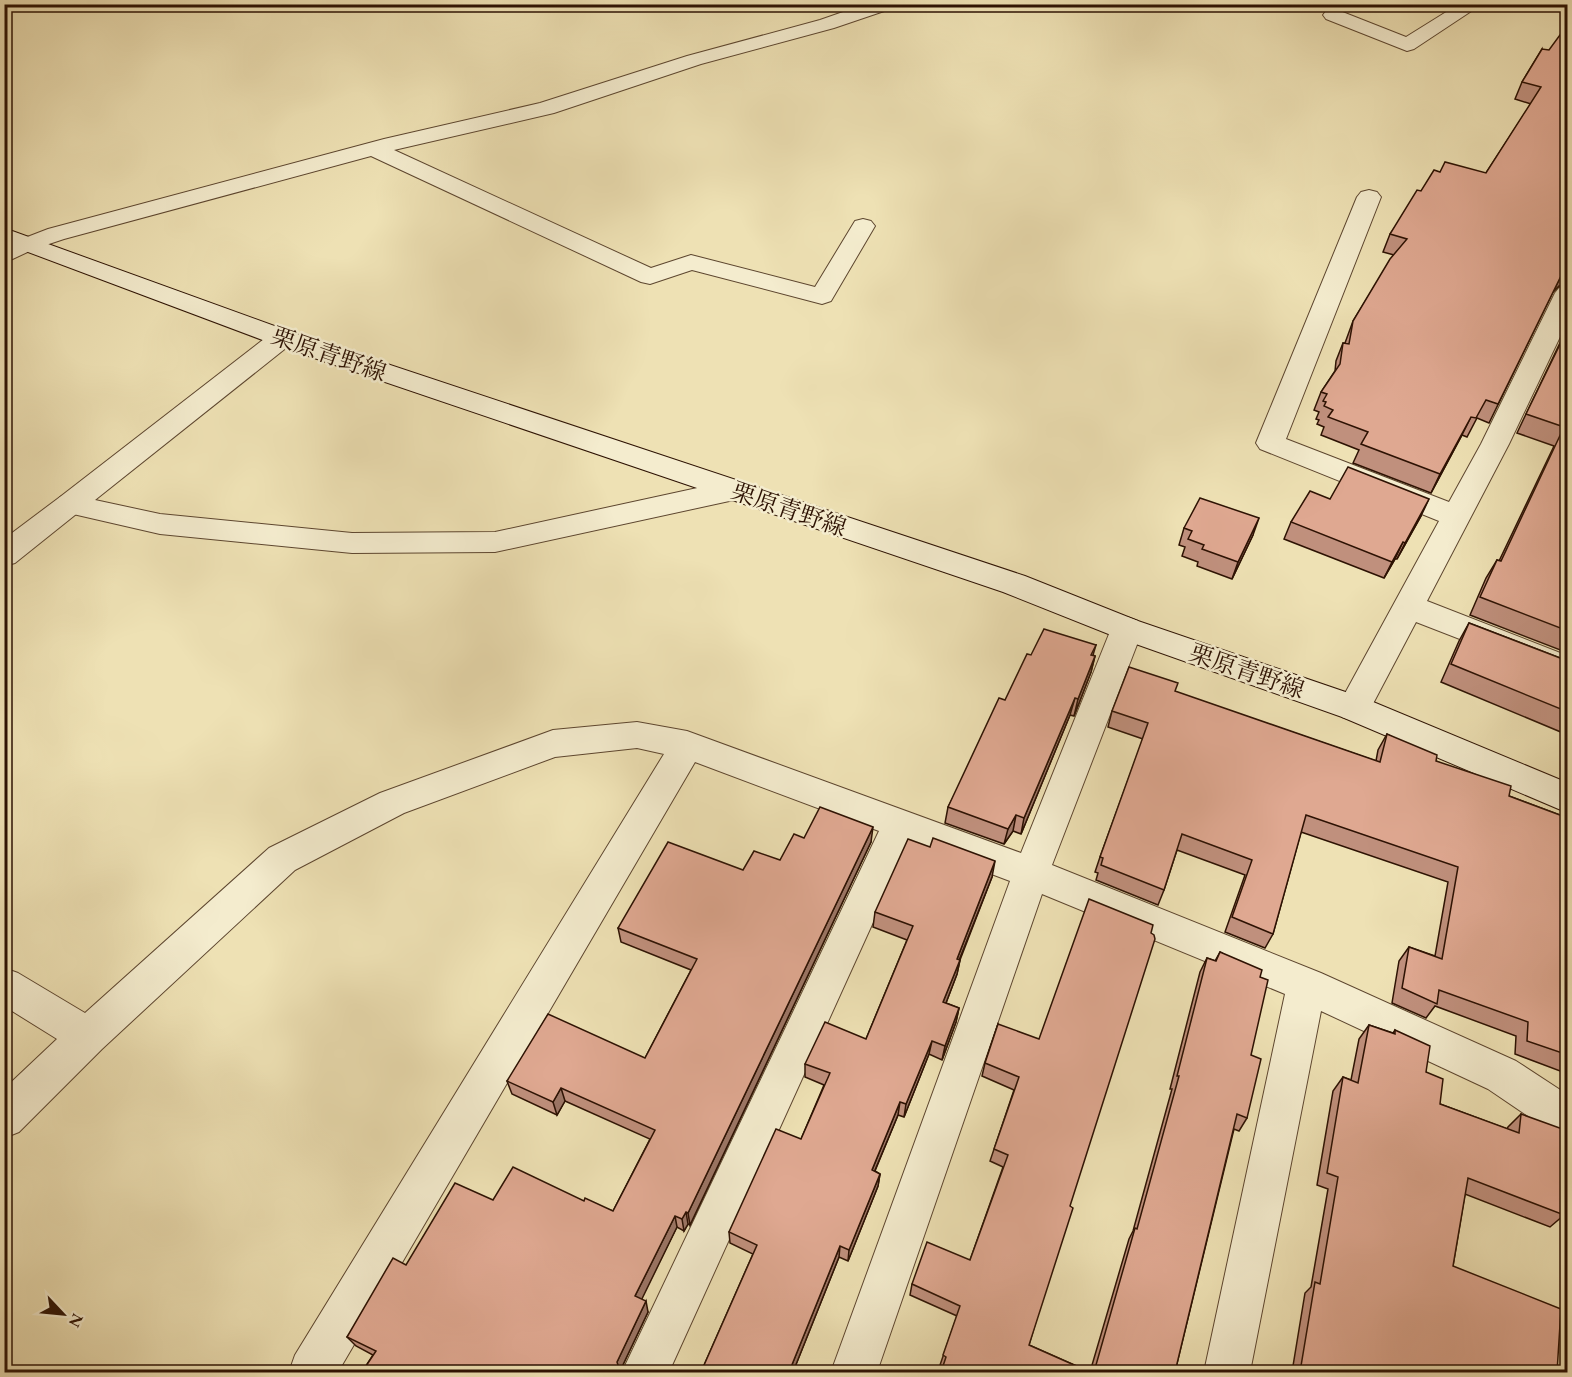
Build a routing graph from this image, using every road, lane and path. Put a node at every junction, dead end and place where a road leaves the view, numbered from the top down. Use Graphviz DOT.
graph roads {
  1 [pos="886,4"];
  2 [pos="1352,4"];
  3 [pos="1473,4"];
  4 [pos="373,149"];
  5 [pos="1369,197"];
  6 [pos="863,226"];
  7 [pos="12,245"];
  8 [pos="1568,293"];
  9 [pos="282,338"];
  10 [pos="734,490"];
  11 [pos="70,504"];
  12 [pos="1456,516"];
  13 [pos="4,555"];
  14 [pos="1408,606"];
  15 [pos="1127,629"];
  16 [pos="1568,669"];
  17 [pos="1354,708"];
  18 [pos="687,745"];
  19 [pos="1568,799"];
  20 [pos="900,824"];
  21 [pos="1031,873"];
  22 [pos="4,985"];
  23 [pos="1307,985"];
  24 [pos="88,1036"];
  25 [pos="4,1118"];
  26 [pos="1568,1119"];
  27 [pos="312,1372"];
  28 [pos="645,1372"];
  29 [pos="854,1372"];
  30 [pos="1227,1372"];
  1 -- 4 [label="street"];
  2 -- 3 [label="street"];
  4 -- 6 [label="street"];
  4 -- 7 [label="street"];
  5 -- 12 [label="street"];
  7 -- 9 [label="street, 栗原青野線"];
  8 -- 12 [label="street"];
  9 -- 10 [label="street, 栗原青野線"];
  9 -- 11 [label="street"];
  10 -- 11 [label="street"];
  10 -- 15 [label="street, 栗原青野線"];
  11 -- 13 [label="street"];
  12 -- 14 [label="street"];
  14 -- 16 [label="street"];
  14 -- 17 [label="street"];
  15 -- 17 [label="street, 栗原青野線"];
  15 -- 21 [label="street"];
  17 -- 19 [label="street, 栗原青野線"];
  18 -- 20 [label="street"];
  18 -- 24 [label="street"];
  18 -- 27 [label="street"];
  20 -- 21 [label="street"];
  20 -- 28 [label="street"];
  21 -- 23 [label="street"];
  21 -- 29 [label="street"];
  22 -- 24 [label="street"];
  23 -- 26 [label="street"];
  23 -- 30 [label="street"];
  24 -- 25 [label="street"];
}
